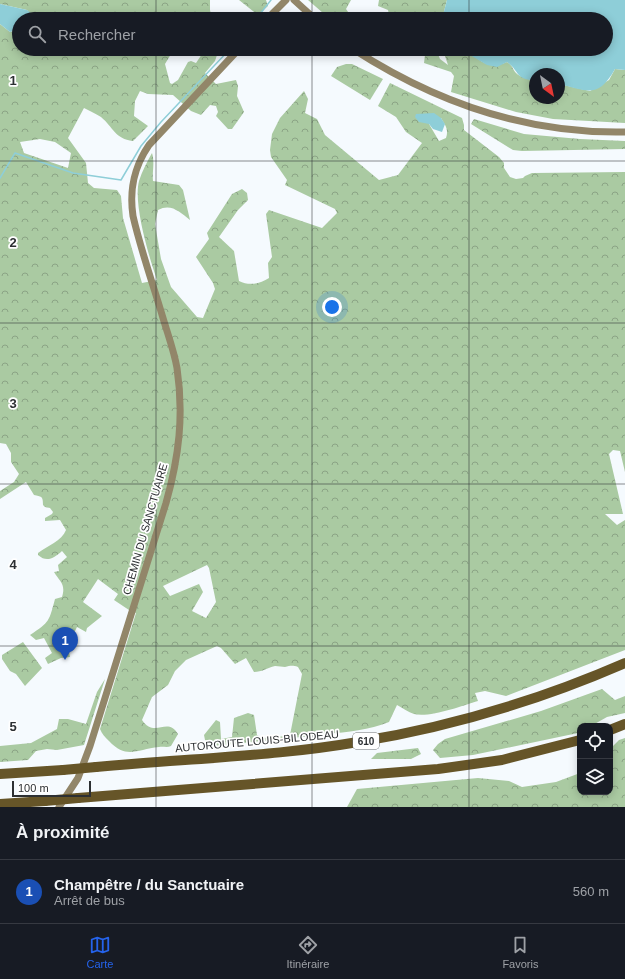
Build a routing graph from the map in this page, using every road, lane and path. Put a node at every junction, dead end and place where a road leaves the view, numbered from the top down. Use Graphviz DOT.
graph roads {
  1 [pos="286,0"];
  2 [pos="294,0"];
  3 [pos="274,12"];
  4 [pos="307,12"];
  5 [pos="232,56"];
  6 [pos="364,56"];
  7 [pos="625,132"];
  8 [pos="625,663"];
  9 [pos="625,724"];
  10 [pos="613,729"];
  11 [pos="577,741"];
  12 [pos="0,774"];
  13 [pos="0,804"];
  14 [pos="59,807"];
  1 -- 3 [label="street"];
  2 -- 4 [label="street"];
  5 -- 14 [label="street, CHEMIN DU SANCTUAIRE"];
  6 -- 7 [label="street"];
  8 -- 12 [label="highway, AUTOROUTE LOUIS-BILODEAU / 610, bridge"];
  9 -- 10 [label="highway"];
  11 -- 13 [label="highway, bridge"];
}
